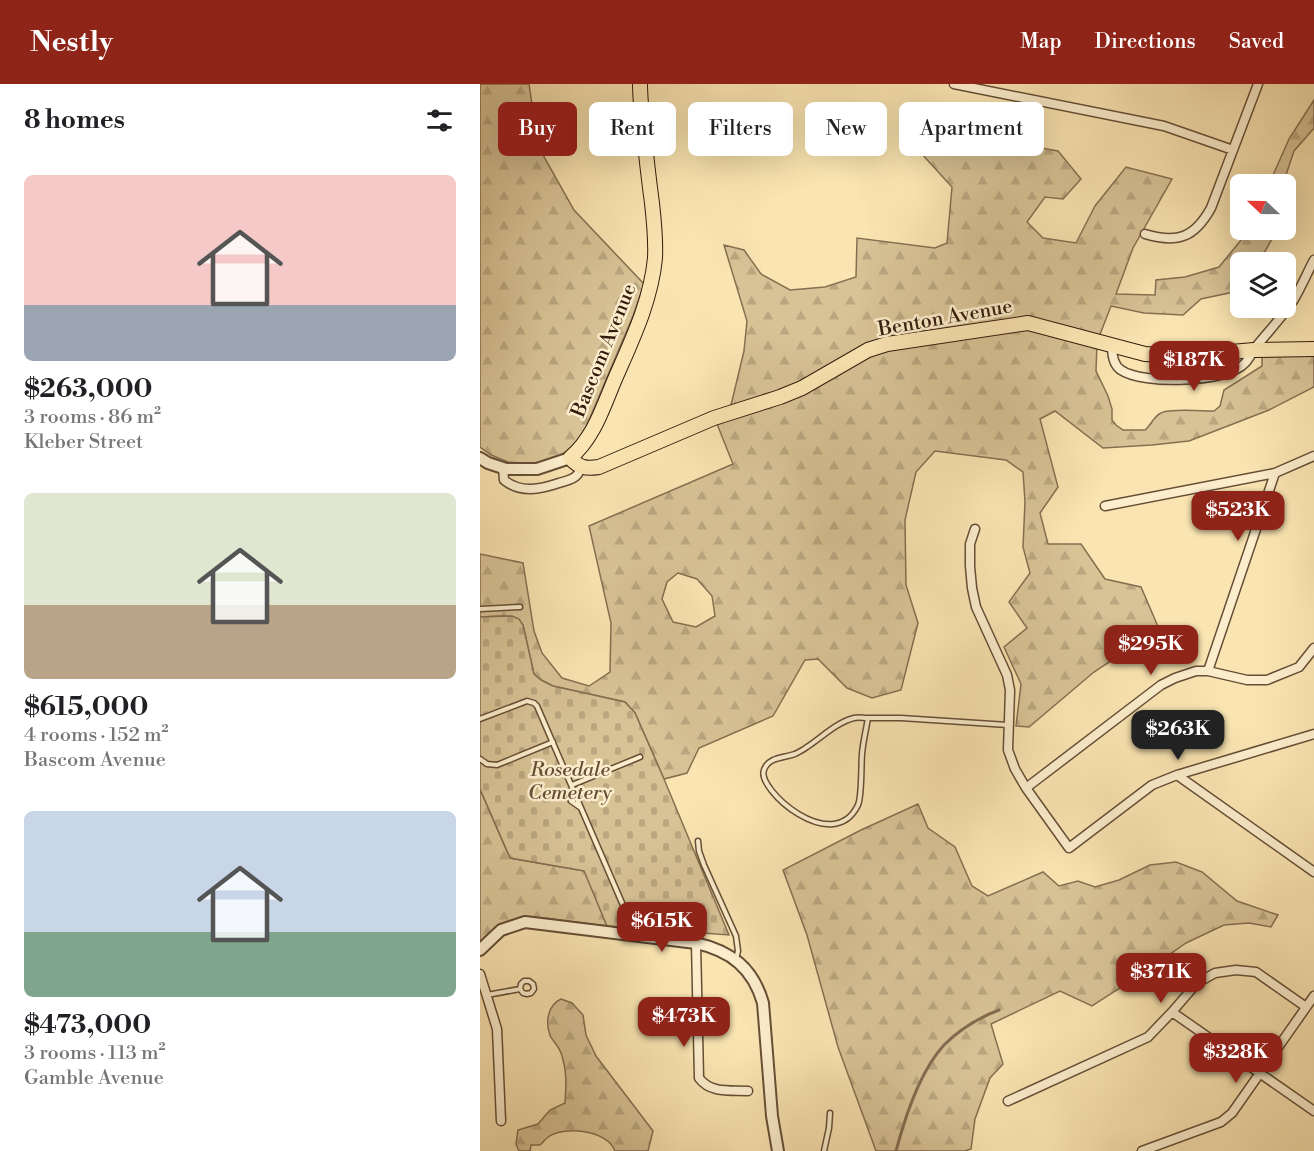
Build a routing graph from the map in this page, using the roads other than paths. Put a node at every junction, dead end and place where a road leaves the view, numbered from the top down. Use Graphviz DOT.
graph roads {
  1 [pos="640,84"];
  2 [pos="954,84"];
  3 [pos="1258,84"];
  4 [pos="1233,150"];
  5 [pos="1145,234"];
  6 [pos="1314,260"];
  7 [pos="1112,346"];
  8 [pos="1314,349"];
  9 [pos="1254,350"];
  10 [pos="1314,456"];
  11 [pos="480,458"];
  12 [pos="576,462"];
  13 [pos="502,468"];
  14 [pos="1275,473"];
  15 [pos="1105,507"];
  16 [pos="975,529"];
  17 [pos="520,607"];
  18 [pos="480,609"];
  19 [pos="1314,648"];
  20 [pos="1208,671"];
  21 [pos="868,718"];
  22 [pos="480,719"];
  23 [pos="1008,725"];
  24 [pos="1314,734"];
  25 [pos="553,742"];
  26 [pos="640,757"];
  27 [pos="480,759"];
  28 [pos="1177,775"];
  29 [pos="572,785"];
  30 [pos="1026,788"];
  31 [pos="571,801"];
  32 [pos="582,808"];
  33 [pos="698,841"];
  34 [pos="1314,872"];
  35 [pos="636,936"];
  36 [pos="696,943"];
  37 [pos="480,950"];
  38 [pos="735,960"];
  39 [pos="480,974"];
  40 [pos="520,989"];
  41 [pos="487,995"];
  42 [pos="1314,996"];
  43 [pos="1306,1007"];
  44 [pos="1173,1012"];
  45 [pos="1260,1073"];
  46 [pos="748,1091"];
  47 [pos="1008,1101"];
  48 [pos="1314,1111"];
  49 [pos="830,1113"];
  50 [pos="501,1121"];
  51 [pos="778,1151"];
  52 [pos="824,1151"];
  53 [pos="1142,1151"];
  1 -- 12 [label="main road, Bascom Avenue"];
  2 -- 4 [label="street"];
  3 -- 4 [label="street"];
  4 -- 5 [label="street"];
  6 -- 9 [label="street"];
  7 -- 9 [label="main road, Benton Avenue"];
  7 -- 9 [label="street"];
  7 -- 12 [label="main road, Benton Avenue"];
  8 -- 9 [label="main road, Benton Avenue"];
  10 -- 14 [label="street"];
  11 -- 13 [label="street"];
  12 -- 13 [label="street"];
  12 -- 13 [label="street"];
  14 -- 15 [label="street"];
  14 -- 20 [label="street"];
  16 -- 23 [label="street"];
  17 -- 18 [label="lane"];
  19 -- 20 [label="street"];
  20 -- 30 [label="street"];
  21 -- 21 [label="lane"];
  21 -- 23 [label="lane"];
  22 -- 25 [label="lane"];
  23 -- 30 [label="street"];
  24 -- 28 [label="street"];
  25 -- 27 [label="lane"];
  25 -- 29 [label="lane"];
  26 -- 29 [label="lane"];
  28 -- 30 [label="street"];
  28 -- 34 [label="street"];
  29 -- 32 [label="lane"];
  31 -- 32 [label="lane"];
  32 -- 35 [label="lane"];
  33 -- 38 [label="lane"];
  35 -- 36 [label="street"];
  35 -- 37 [label="street"];
  36 -- 38 [label="street"];
  36 -- 46 [label="street"];
  38 -- 51 [label="street"];
  39 -- 41 [label="street"];
  40 -- 41 [label="lane"];
  41 -- 50 [label="street"];
  42 -- 43 [label="street"];
  43 -- 44 [label="street"];
  43 -- 45 [label="street"];
  44 -- 45 [label="street"];
  44 -- 47 [label="street"];
  45 -- 48 [label="street"];
  45 -- 53 [label="street"];
  49 -- 52 [label="lane"];
}
